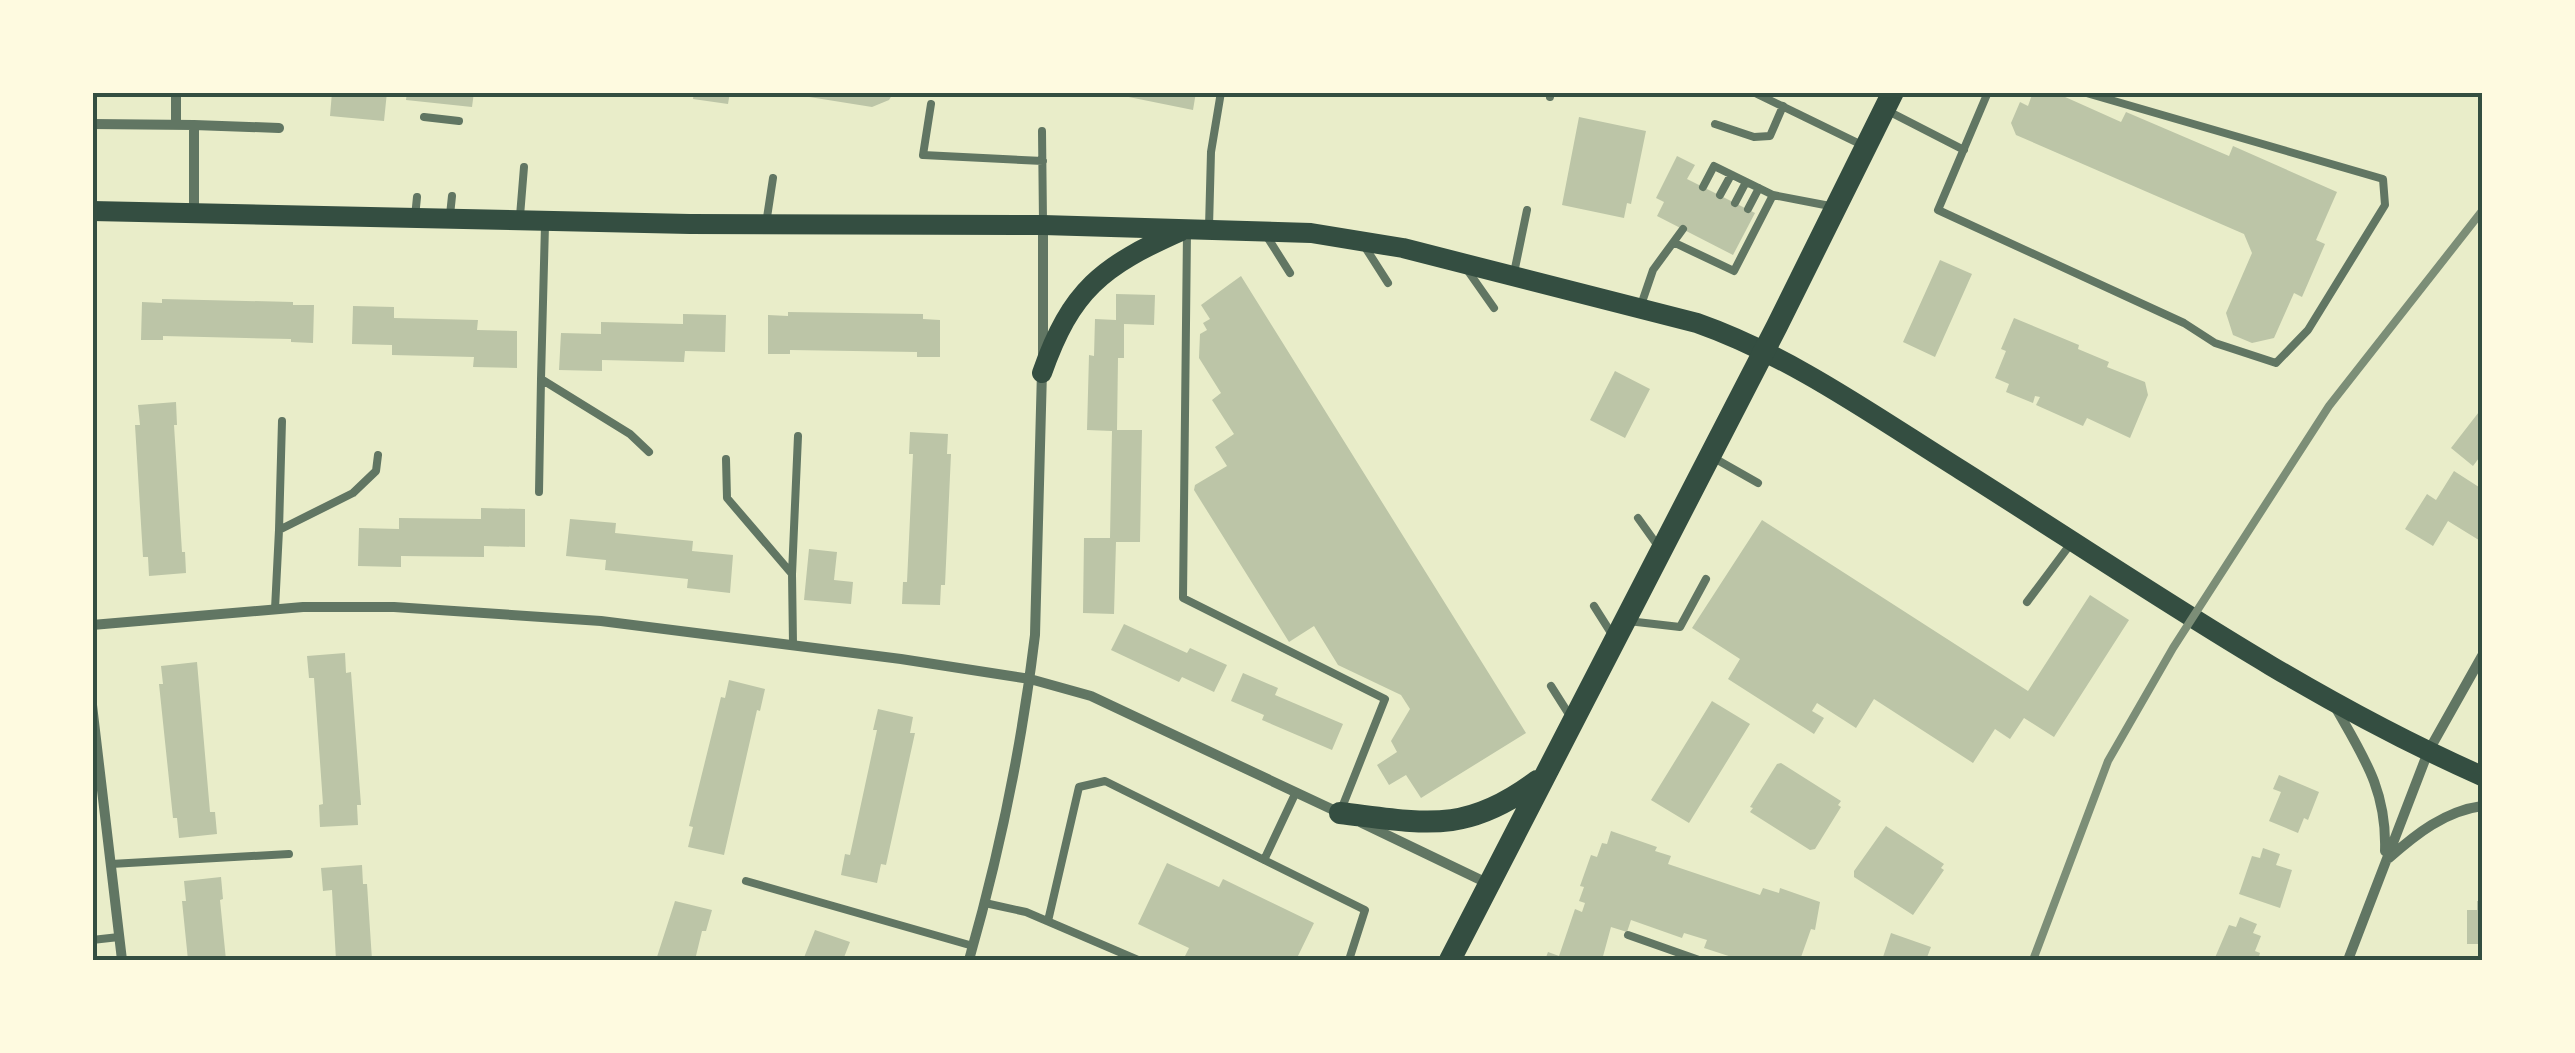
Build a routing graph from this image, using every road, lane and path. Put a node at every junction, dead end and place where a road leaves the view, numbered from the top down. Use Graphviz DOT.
graph roads {
  1 [pos="176,92"];
  2 [pos="1221,92"];
  3 [pos="1753,92"];
  4 [pos="1988,92"];
  5 [pos="2082,92"];
  6 [pos="1888,101"];
  7 [pos="931,104"];
  8 [pos="1783,106"];
  9 [pos="424,118"];
  10 [pos="459,121"];
  11 [pos="92,124"];
  12 [pos="1714,124"];
  13 [pos="176,125"];
  14 [pos="194,125"];
  15 [pos="279,128"];
  16 [pos="1042,131"];
  17 [pos="1866,146"];
  18 [pos="1964,150"];
  19 [pos="1043,161"];
  20 [pos="524,167"];
  21 [pos="1731,175"];
  22 [pos="773,178"];
  23 [pos="1746,182"];
  24 [pos="1703,187"];
  25 [pos="1759,188"];
  26 [pos="1773,195"];
  27 [pos="452,196"];
  28 [pos="1720,196"];
  29 [pos="1735,203"];
  30 [pos="1835,207"];
  31 [pos="1748,209"];
  32 [pos="1527,210"];
  33 [pos="92,211"];
  34 [pos="194,214"];
  35 [pos="450,219"];
  36 [pos="519,220"];
  37 [pos="545,221"];
  38 [pos="766,224"];
  39 [pos="1044,225"];
  40 [pos="1187,228"];
  41 [pos="1209,228"];
  42 [pos="1263,230"];
  43 [pos="1682,230"];
  44 [pos="1699,238"];
  45 [pos="1360,240"];
  46 [pos="1675,243"];
  47 [pos="1713,245"];
  48 [pos="1692,251"];
  49 [pos="1726,251"];
  50 [pos="1706,258"];
  51 [pos="1464,264"];
  52 [pos="1719,264"];
  53 [pos="1290,274"];
  54 [pos="1513,278"];
  55 [pos="1388,283"];
  56 [pos="1494,308"];
  57 [pos="1640,310"];
  58 [pos="1762,352"];
  59 [pos="1042,373"];
  60 [pos="541,379"];
  61 [pos="282,421"];
  62 [pos="798,436"];
  63 [pos="649,452"];
  64 [pos="378,455"];
  65 [pos="1710,456"];
  66 [pos="726,459"];
  67 [pos="1758,483"];
  68 [pos="539,492"];
  69 [pos="1638,518"];
  70 [pos="279,530"];
  71 [pos="2074,540"];
  72 [pos="1661,550"];
  73 [pos="792,574"];
  74 [pos="1706,579"];
  75 [pos="2027,602"];
  76 [pos="1594,606"];
  77 [pos="275,609"];
  78 [pos="92,625"];
  79 [pos="1619,630"];
  80 [pos="793,644"];
  81 [pos="2482,656"];
  82 [pos="1030,679"];
  83 [pos="1550,686"];
  84 [pos="2330,697"];
  85 [pos="92,706"];
  86 [pos="1572,720"];
  87 [pos="2428,752"];
  88 [pos="1544,776"];
  89 [pos="2482,776"];
  90 [pos="1296,792"];
  91 [pos="2482,806"];
  92 [pos="1340,813"];
  93 [pos="289,854"];
  94 [pos="1264,860"];
  95 [pos="2384,862"];
  96 [pos="111,864"];
  97 [pos="746,881"];
  98 [pos="1487,884"];
  99 [pos="985,903"];
  100 [pos="1048,921"];
  101 [pos="1628,935"];
  102 [pos="119,937"];
  103 [pos="92,940"];
  104 [pos="973,946"];
  105 [pos="122,960"];
  106 [pos="969,960"];
  107 [pos="1138,960"];
  108 [pos="1349,960"];
  109 [pos="1450,960"];
  110 [pos="1699,960"];
  111 [pos="2348,960"];
  1 -- 13 [label="street"];
  2 -- 41 [label="lane"];
  3 -- 8 [label="lane"];
  4 -- 18 [label="lane"];
  5 -- 18 [label="lane"];
  6 -- 17 [label="main road"];
  6 -- 18 [label="lane"];
  7 -- 19 [label="lane"];
  8 -- 12 [label="lane"];
  8 -- 17 [label="lane"];
  9 -- 10 [label="lane"];
  11 -- 13 [label="street"];
  13 -- 14 [label="street"];
  14 -- 15 [label="street"];
  14 -- 34 [label="street"];
  16 -- 19 [label="lane"];
  17 -- 30 [label="main road"];
  19 -- 39 [label="lane"];
  20 -- 36 [label="lane"];
  21 -- 23 [label="lane"];
  21 -- 24 [label="lane"];
  21 -- 28 [label="lane"];
  22 -- 38 [label="lane"];
  23 -- 25 [label="lane"];
  23 -- 29 [label="lane"];
  25 -- 26 [label="lane"];
  25 -- 31 [label="lane"];
  26 -- 30 [label="lane"];
  26 -- 52 [label="lane"];
  27 -- 35 [label="lane"];
  30 -- 58 [label="main road"];
  32 -- 54 [label="lane"];
  33 -- 34 [label="main road"];
  34 -- 35 [label="main road"];
  35 -- 36 [label="main road"];
  36 -- 37 [label="main road"];
  37 -- 38 [label="main road"];
  37 -- 60 [label="lane"];
  38 -- 39 [label="main road"];
  39 -- 40 [label="main road"];
  39 -- 59 [label="street"];
  40 -- 41 [label="main road"];
  40 -- 59 [label="main road"];
  40 -- 92 [label="lane"];
  41 -- 42 [label="main road"];
  42 -- 45 [label="main road"];
  42 -- 53 [label="lane"];
  43 -- 46 [label="lane"];
  44 -- 48 [label="lane"];
  45 -- 51 [label="main road"];
  45 -- 55 [label="lane"];
  46 -- 48 [label="lane"];
  46 -- 57 [label="lane"];
  47 -- 50 [label="lane"];
  48 -- 50 [label="lane"];
  49 -- 52 [label="lane"];
  50 -- 52 [label="lane"];
  51 -- 54 [label="main road"];
  51 -- 56 [label="lane"];
  54 -- 57 [label="main road"];
  57 -- 58 [label="main road"];
  58 -- 65 [label="main road"];
  58 -- 71 [label="main road"];
  59 -- 82 [label="street"];
  60 -- 63 [label="lane"];
  60 -- 68 [label="lane"];
  61 -- 70 [label="lane"];
  62 -- 73 [label="lane"];
  64 -- 70 [label="lane"];
  65 -- 67 [label="lane"];
  65 -- 72 [label="main road"];
  66 -- 73 [label="lane"];
  69 -- 72 [label="lane"];
  70 -- 77 [label="lane"];
  71 -- 75 [label="lane"];
  71 -- 84 [label="main road"];
  72 -- 79 [label="main road"];
  73 -- 80 [label="lane"];
  74 -- 79 [label="lane"];
  76 -- 79 [label="lane"];
  77 -- 78 [label="street"];
  77 -- 80 [label="street"];
  79 -- 86 [label="main road"];
  80 -- 82 [label="street"];
  81 -- 87 [label="street"];
  82 -- 90 [label="street"];
  82 -- 99 [label="street"];
  83 -- 86 [label="lane"];
  84 -- 87 [label="main road"];
  84 -- 95 [label="street"];
  85 -- 96 [label="street"];
  86 -- 88 [label="main road"];
  87 -- 89 [label="main road"];
  87 -- 95 [label="street"];
  88 -- 92 [label="main road"];
  88 -- 98 [label="main road"];
  90 -- 92 [label="street"];
  90 -- 94 [label="lane"];
  91 -- 95 [label="street"];
  92 -- 98 [label="street"];
  93 -- 96 [label="lane"];
  94 -- 100 [label="lane"];
  94 -- 108 [label="lane"];
  95 -- 111 [label="street"];
  96 -- 102 [label="street"];
  97 -- 104 [label="lane"];
  98 -- 109 [label="main road"];
  99 -- 100 [label="lane"];
  99 -- 104 [label="street"];
  100 -- 107 [label="lane"];
  101 -- 110 [label="lane"];
  102 -- 103 [label="lane"];
  102 -- 105 [label="street"];
  104 -- 106 [label="street"];
}
